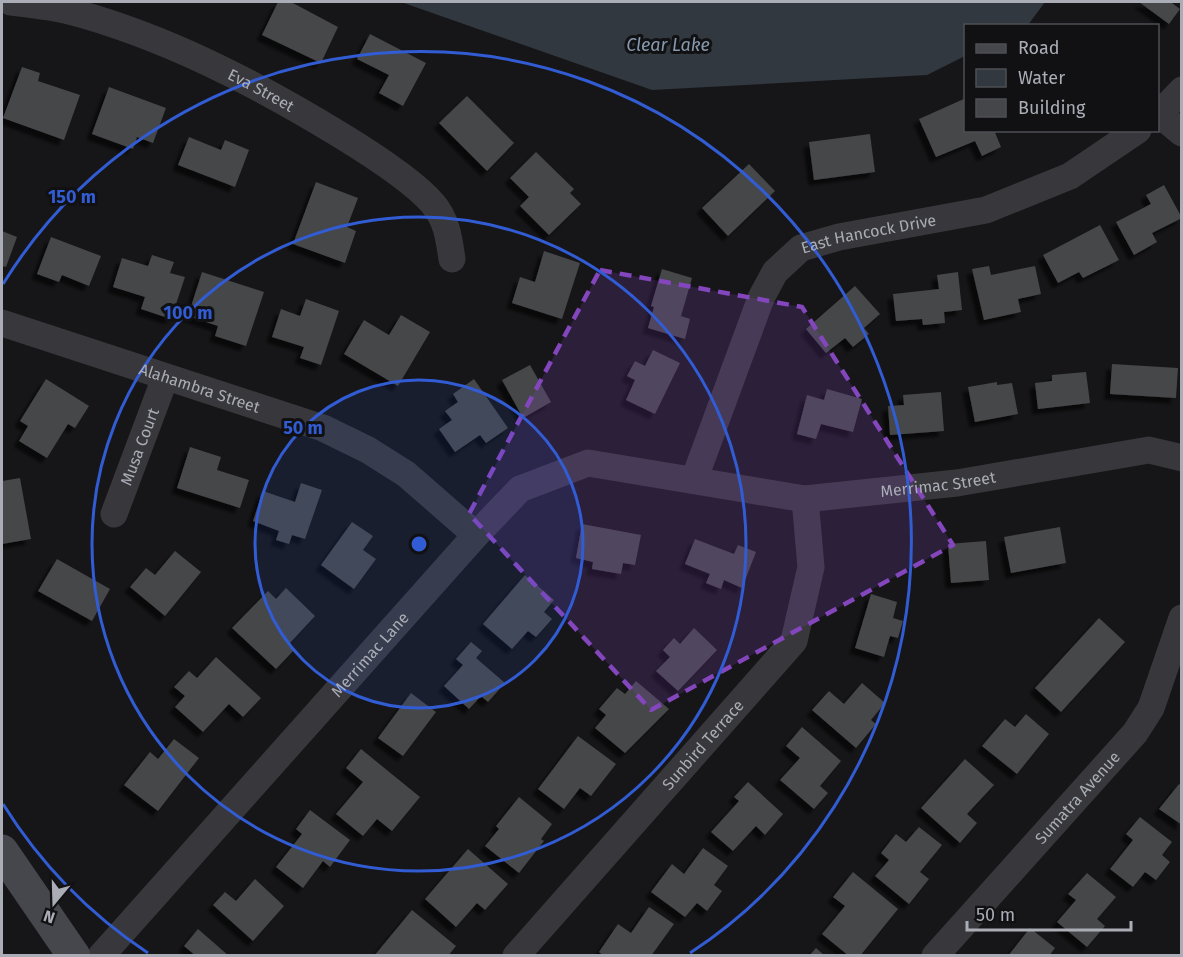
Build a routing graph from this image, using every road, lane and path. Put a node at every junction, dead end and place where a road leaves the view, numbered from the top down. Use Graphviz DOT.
graph roads {
  1 [pos="11,2"];
  2 [pos="66,6"];
  3 [pos="1182,90"];
  4 [pos="1159,114"];
  5 [pos="1159,116"];
  6 [pos="1135,132"];
  7 [pos="1182,133"];
  8 [pos="452,259"];
  9 [pos="2,323"];
  10 [pos="165,378"];
  11 [pos="1182,458"];
  12 [pos="694,480"];
  13 [pos="805,499"];
  14 [pos="114,514"];
  15 [pos="476,535"];
  16 [pos="1182,618"];
  17 [pos="2,851"];
  18 [pos="74,956"];
  19 [pos="101,956"];
  20 [pos="516,956"];
  21 [pos="935,956"];
  1 -- 2 [label="street, Eva Street"];
  2 -- 8 [label="street, Eva Street"];
  3 -- 4 [label="street"];
  5 -- 7 [label="street"];
  6 -- 12 [label="street, East Hancock Drive"];
  9 -- 10 [label="street, Alahambra Street"];
  10 -- 14 [label="street, Musa Court"];
  10 -- 15 [label="street, Alahambra Street"];
  11 -- 13 [label="street, Merrimac Street"];
  12 -- 13 [label="street, Merrimac Street"];
  12 -- 15 [label="street, Merrimac Lane"];
  13 -- 20 [label="street, Sunbird Terrace"];
  15 -- 19 [label="street, Merrimac Lane"];
  16 -- 21 [label="street, Sumatra Avenue"];
  17 -- 18 [label="main road"];
}
